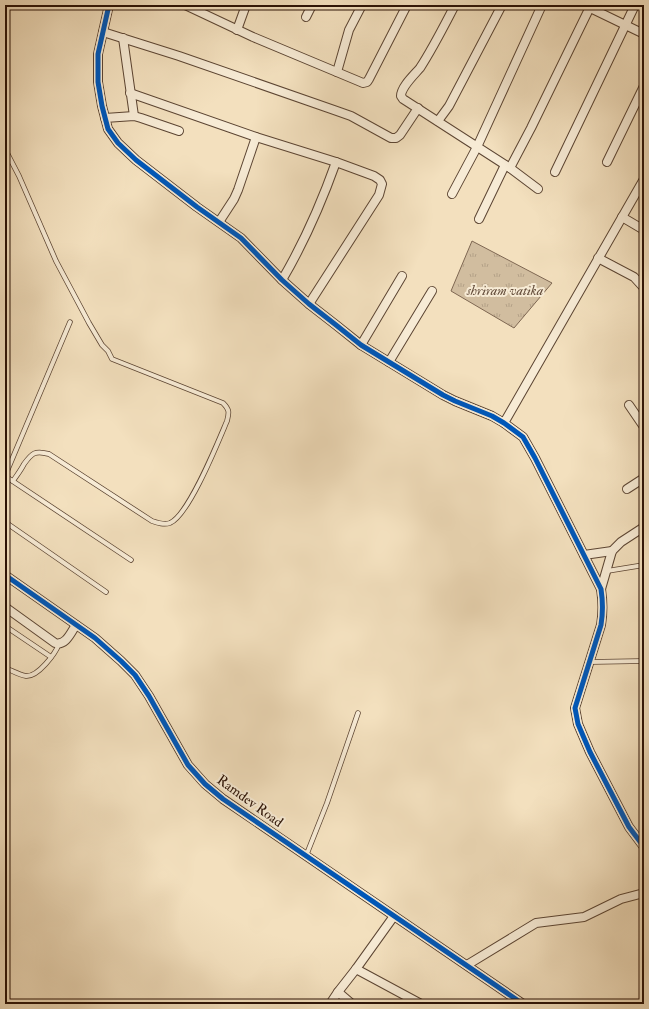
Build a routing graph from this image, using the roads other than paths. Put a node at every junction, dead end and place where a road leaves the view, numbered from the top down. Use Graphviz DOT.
graph roads {
  1 [pos="108,5"];
  2 [pos="185,5"];
  3 [pos="246,5"];
  4 [pos="312,5"];
  5 [pos="362,5"];
  6 [pos="407,5"];
  7 [pos="454,5"];
  8 [pos="502,5"];
  9 [pos="542,5"];
  10 [pos="635,5"];
  11 [pos="588,6"];
  12 [pos="201,8"];
  13 [pos="306,17"];
  14 [pos="626,25"];
  15 [pos="237,30"];
  16 [pos="103,32"];
  17 [pos="644,34"];
  18 [pos="123,38"];
  19 [pos="337,72"];
  20 [pos="644,86"];
  21 [pos="130,93"];
  22 [pos="418,108"];
  23 [pos="134,116"];
  24 [pos="105,118"];
  25 [pos="438,120"];
  26 [pos="179,131"];
  27 [pos="256,137"];
  28 [pos="477,147"];
  29 [pos="5,148"];
  30 [pos="336,162"];
  31 [pos="606,162"];
  32 [pos="507,166"];
  33 [pos="555,172"];
  34 [pos="644,179"];
  35 [pos="538,189"];
  36 [pos="452,194"];
  37 [pos="622,217"];
  38 [pos="479,219"];
  39 [pos="219,222"];
  40 [pos="644,230"];
  41 [pos="598,258"];
  42 [pos="402,276"];
  43 [pos="282,280"];
  44 [pos="644,288"];
  45 [pos="432,291"];
  46 [pos="309,304"];
  47 [pos="70,322"];
  48 [pos="361,345"];
  49 [pos="389,362"];
  50 [pos="629,405"];
  51 [pos="504,423"];
  52 [pos="644,427"];
  53 [pos="5,476"];
  54 [pos="644,478"];
  55 [pos="13,481"];
  56 [pos="627,489"];
  57 [pos="5,522"];
  58 [pos="644,527"];
  59 [pos="612,551"];
  60 [pos="584,555"];
  61 [pos="131,560"];
  62 [pos="643,565"];
  63 [pos="606,571"];
  64 [pos="5,575"];
  65 [pos="601,589"];
  66 [pos="106,592"];
  67 [pos="5,607"];
  68 [pos="76,625"];
  69 [pos="5,626"];
  70 [pos="62,643"];
  71 [pos="51,657"];
  72 [pos="644,661"];
  73 [pos="590,662"];
  74 [pos="5,668"];
  75 [pos="358,713"];
  76 [pos="644,847"];
  77 [pos="306,856"];
  78 [pos="644,894"];
  79 [pos="394,916"];
  80 [pos="466,965"];
  81 [pos="356,969"];
  82 [pos="338,992"];
  83 [pos="330,1004"];
  84 [pos="352,1004"];
  85 [pos="421,1004"];
  86 [pos="524,1004"];
  1 -- 16 [label="street"];
  2 -- 12 [label="street"];
  3 -- 15 [label="street"];
  4 -- 13 [label="street"];
  5 -- 19 [label="street"];
  6 -- 19 [label="street"];
  7 -- 22 [label="street"];
  8 -- 25 [label="street"];
  9 -- 28 [label="street"];
  10 -- 14 [label="street"];
  11 -- 14 [label="street"];
  11 -- 32 [label="street"];
  12 -- 15 [label="street"];
  14 -- 17 [label="street"];
  14 -- 33 [label="street"];
  15 -- 19 [label="street"];
  16 -- 18 [label="street"];
  16 -- 24 [label="street"];
  18 -- 21 [label="street"];
  18 -- 22 [label="street"];
  20 -- 31 [label="street"];
  21 -- 23 [label="street"];
  21 -- 27 [label="street"];
  22 -- 25 [label="street"];
  23 -- 24 [label="street"];
  23 -- 26 [label="street"];
  24 -- 39 [label="street"];
  25 -- 28 [label="street"];
  27 -- 30 [label="street"];
  27 -- 39 [label="street"];
  28 -- 32 [label="street"];
  28 -- 36 [label="street"];
  29 -- 55 [label="lane"];
  30 -- 43 [label="street"];
  30 -- 46 [label="street"];
  32 -- 35 [label="street"];
  32 -- 38 [label="street"];
  34 -- 37 [label="street"];
  37 -- 40 [label="street"];
  37 -- 41 [label="street"];
  39 -- 43 [label="street"];
  41 -- 44 [label="street"];
  41 -- 51 [label="street"];
  42 -- 48 [label="street"];
  43 -- 46 [label="street"];
  45 -- 49 [label="street"];
  46 -- 48 [label="street"];
  47 -- 53 [label="lane"];
  48 -- 49 [label="street"];
  49 -- 51 [label="street"];
  50 -- 52 [label="street"];
  51 -- 60 [label="street"];
  53 -- 55 [label="lane"];
  54 -- 56 [label="street"];
  55 -- 61 [label="lane"];
  57 -- 66 [label="lane"];
  58 -- 59 [label="street"];
  59 -- 60 [label="street"];
  59 -- 63 [label="street"];
  60 -- 65 [label="street"];
  62 -- 63 [label="lane"];
  63 -- 65 [label="street"];
  64 -- 68 [label="street, Ramdev Road"];
  65 -- 73 [label="street"];
  67 -- 70 [label="street"];
  68 -- 70 [label="street"];
  68 -- 77 [label="street, Ramdev Road"];
  69 -- 71 [label="lane"];
  70 -- 71 [label="lane"];
  71 -- 74 [label="lane"];
  72 -- 73 [label="lane"];
  73 -- 76 [label="street"];
  75 -- 77 [label="lane"];
  77 -- 79 [label="street, Ramdev Road"];
  78 -- 80 [label="street"];
  79 -- 80 [label="street, Ramdev Road"];
  79 -- 81 [label="street"];
  80 -- 86 [label="street, Ramdev Road"];
  81 -- 82 [label="street"];
  81 -- 85 [label="street"];
  82 -- 83 [label="street"];
  82 -- 84 [label="street"];
}
